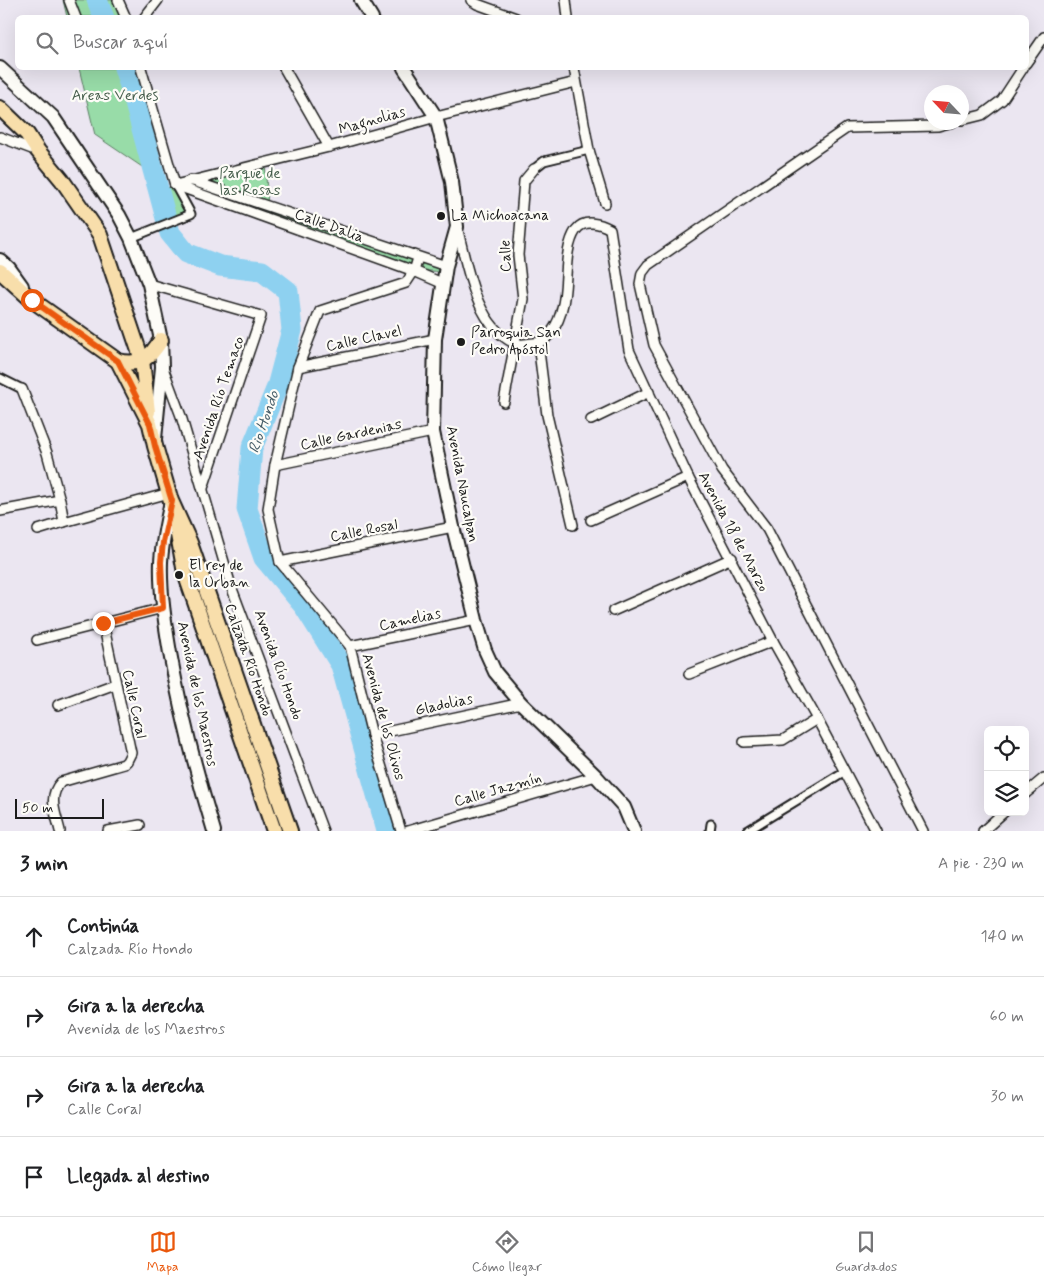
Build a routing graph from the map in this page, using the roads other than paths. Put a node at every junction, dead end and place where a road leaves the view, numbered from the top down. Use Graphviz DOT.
graph roads {
  1 [pos="69,0"];
  2 [pos="118,0"];
  3 [pos="158,0"];
  4 [pos="361,0"];
  5 [pos="471,0"];
  6 [pos="566,0"];
  7 [pos="75,15"];
  8 [pos="125,15"];
  9 [pos="146,15"];
  10 [pos="370,15"];
  11 [pos="508,15"];
  12 [pos="568,15"];
  13 [pos="1044,36"];
  14 [pos="1029,58"];
  15 [pos="0,68"];
  16 [pos="143,70"];
  17 [pos="285,70"];
  18 [pos="405,70"];
  19 [pos="574,70"];
  20 [pos="1023,70"];
  21 [pos="576,82"];
  22 [pos="0,108"];
  23 [pos="0,117"];
  24 [pos="436,117"];
  25 [pos="969,118"];
  26 [pos="924,126"];
  27 [pos="0,137"];
  28 [pos="329,147"];
  29 [pos="589,150"];
  30 [pos="38,151"];
  31 [pos="534,169"];
  32 [pos="190,180"];
  33 [pos="175,184"];
  34 [pos="605,203"];
  35 [pos="308,219"];
  36 [pos="458,227"];
  37 [pos="304,231"];
  38 [pos="131,238"];
  39 [pos="418,258"];
  40 [pos="0,260"];
  41 [pos="446,266"];
  42 [pos="0,271"];
  43 [pos="414,271"];
  44 [pos="0,281"];
  45 [pos="149,284"];
  46 [pos="444,284"];
  47 [pos="32,300"];
  48 [pos="435,339"];
  49 [pos="161,340"];
  50 [pos="538,343"];
  51 [pos="515,344"];
  52 [pos="142,360"];
  53 [pos="118,361"];
  54 [pos="162,367"];
  55 [pos="298,367"];
  56 [pos="0,378"];
  57 [pos="22,388"];
  58 [pos="649,392"];
  59 [pos="504,402"];
  60 [pos="591,420"];
  61 [pos="150,424"];
  62 [pos="433,432"];
  63 [pos="155,446"];
  64 [pos="275,465"];
  65 [pos="688,477"];
  66 [pos="203,488"];
  67 [pos="170,497"];
  68 [pos="60,500"];
  69 [pos="0,510"];
  70 [pos="591,520"];
  71 [pos="64,522"];
  72 [pos="573,526"];
  73 [pos="452,527"];
  74 [pos="38,530"];
  75 [pos="732,558"];
  76 [pos="280,562"];
  77 [pos="163,608"];
  78 [pos="613,611"];
  79 [pos="476,620"];
  80 [pos="103,623"];
  81 [pos="37,640"];
  82 [pos="773,640"];
  83 [pos="350,646"];
  84 [pos="689,674"];
  85 [pos="115,684"];
  86 [pos="521,703"];
  87 [pos="58,705"];
  88 [pos="817,719"];
  89 [pos="372,734"];
  90 [pos="744,742"];
  91 [pos="845,771"];
  92 [pos="596,776"];
  93 [pos="1044,778"];
  94 [pos="1029,791"];
  95 [pos="1000,816"];
  96 [pos="140,825"];
  97 [pos="60,831"];
  98 [pos="108,831"];
  99 [pos="214,831"];
  100 [pos="274,831"];
  101 [pos="290,831"];
  102 [pos="323,831"];
  103 [pos="401,831"];
  104 [pos="408,831"];
  105 [pos="634,831"];
  106 [pos="747,831"];
  107 [pos="876,831"];
  108 [pos="923,831"];
  109 [pos="983,831"];
  1 -- 7 [label="street"];
  2 -- 8 [label="street"];
  3 -- 9 [label="street"];
  4 -- 10 [label="main road"];
  5 -- 11 [label="street"];
  6 -- 12 [label="street"];
  13 -- 14 [label="street"];
  15 -- 38 [label="main road"];
  16 -- 33 [label="street"];
  17 -- 28 [label="street"];
  18 -- 24 [label="main road, Avenida Naucalpan"];
  19 -- 21 [label="street"];
  20 -- 25 [label="street"];
  21 -- 24 [label="street, Magnolias"];
  21 -- 29 [label="street"];
  22 -- 30 [label="main road"];
  23 -- 30 [label="main road"];
  24 -- 28 [label="street, Magnolias"];
  24 -- 36 [label="main road, Avenida Naucalpan"];
  26 -- 108 [label="street"];
  27 -- 30 [label="street"];
  28 -- 32 [label="street, Magnolias"];
  29 -- 31 [label="street"];
  29 -- 34 [label="street"];
  30 -- 52 [label="main road"];
  31 -- 51 [label="street, Calle"];
  32 -- 33 [label="street, Magnolias"];
  32 -- 35 [label="street, Calle Dalia"];
  33 -- 37 [label="street, Calle Dalia"];
  33 -- 38 [label="street"];
  35 -- 37 [label="street"];
  35 -- 39 [label="street, Calle Dalia"];
  36 -- 41 [label="main road, Avenida Naucalpan"];
  36 -- 51 [label="street"];
  37 -- 43 [label="street, Calle Dalia"];
  38 -- 45 [label="main road"];
  39 -- 41 [label="street, Calle Dalia"];
  39 -- 43 [label="street"];
  40 -- 47 [label="main road"];
  41 -- 46 [label="main road, Avenida Naucalpan"];
  42 -- 47 [label="main road, Calzada Río Hondo"];
  43 -- 46 [label="street, Calle Dalia"];
  43 -- 55 [label="street, Avenida de los Olivos"];
  44 -- 47 [label="main road"];
  45 -- 49 [label="main road"];
  45 -- 66 [label="street, Avenida Río Temaco"];
  46 -- 48 [label="main road, Avenida Naucalpan"];
  47 -- 53 [label="main road, Calzada Río Hondo"];
  48 -- 55 [label="street, Calle Clavel"];
  48 -- 62 [label="main road, Avenida Naucalpan"];
  49 -- 52 [label="main road"];
  49 -- 54 [label="main road"];
  50 -- 51 [label="street"];
  50 -- 58 [label="street, Avenida 18 de Marzo"];
  50 -- 72 [label="street"];
  51 -- 59 [label="street, Calle"];
  52 -- 53 [label="main road"];
  52 -- 61 [label="main road"];
  53 -- 61 [label="main road, Calzada Río Hondo"];
  54 -- 63 [label="main road"];
  54 -- 66 [label="street, Avenida Río Hondo"];
  55 -- 64 [label="street, Avenida de los Olivos"];
  56 -- 57 [label="street"];
  57 -- 68 [label="street"];
  58 -- 60 [label="street"];
  58 -- 65 [label="street, Avenida 18 de Marzo"];
  61 -- 63 [label="main road, Calzada Río Hondo"];
  62 -- 64 [label="street, Calle Gardenias"];
  62 -- 73 [label="main road, Avenida Naucalpan"];
  63 -- 67 [label="main road, Calzada Río Hondo"];
  64 -- 76 [label="street, Avenida de los Olivos"];
  65 -- 70 [label="street"];
  65 -- 75 [label="street, Avenida 18 de Marzo"];
  66 -- 102 [label="street, Avenida Río Hondo"];
  67 -- 71 [label="street"];
  67 -- 77 [label="main road, Avenida de los Maestros"];
  67 -- 100 [label="main road, Calzada Río Hondo"];
  67 -- 101 [label="main road, Calzada Río Hondo"];
  68 -- 69 [label="street"];
  68 -- 71 [label="street"];
  71 -- 74 [label="street"];
  73 -- 76 [label="street, Calle Rosal"];
  73 -- 79 [label="main road, Avenida Naucalpan"];
  75 -- 78 [label="street"];
  75 -- 82 [label="street, Avenida 18 de Marzo"];
  76 -- 83 [label="street, Avenida de los Olivos"];
  77 -- 80 [label="street"];
  77 -- 99 [label="main road, Avenida de los Maestros"];
  79 -- 83 [label="street, Camelias"];
  79 -- 86 [label="main road, Avenida Naucalpan"];
  80 -- 81 [label="street"];
  80 -- 85 [label="street, Calle Coral"];
  82 -- 84 [label="street"];
  82 -- 88 [label="street, Avenida 18 de Marzo"];
  83 -- 89 [label="street, Avenida de los Olivos"];
  85 -- 87 [label="street"];
  85 -- 97 [label="street, Calle Coral"];
  86 -- 89 [label="street, Gladolias"];
  86 -- 92 [label="main road, Avenida Naucalpan"];
  88 -- 90 [label="street"];
  88 -- 91 [label="street, Avenida 18 de Marzo"];
  89 -- 103 [label="street, Avenida de los Olivos"];
  91 -- 106 [label="street"];
  91 -- 107 [label="street, Avenida 18 de Marzo"];
  92 -- 104 [label="street, Calle Jazmín"];
  92 -- 105 [label="main road, Avenida Naucalpan"];
  93 -- 94 [label="street"];
  95 -- 109 [label="street"];
  96 -- 98 [label="street"];
}
